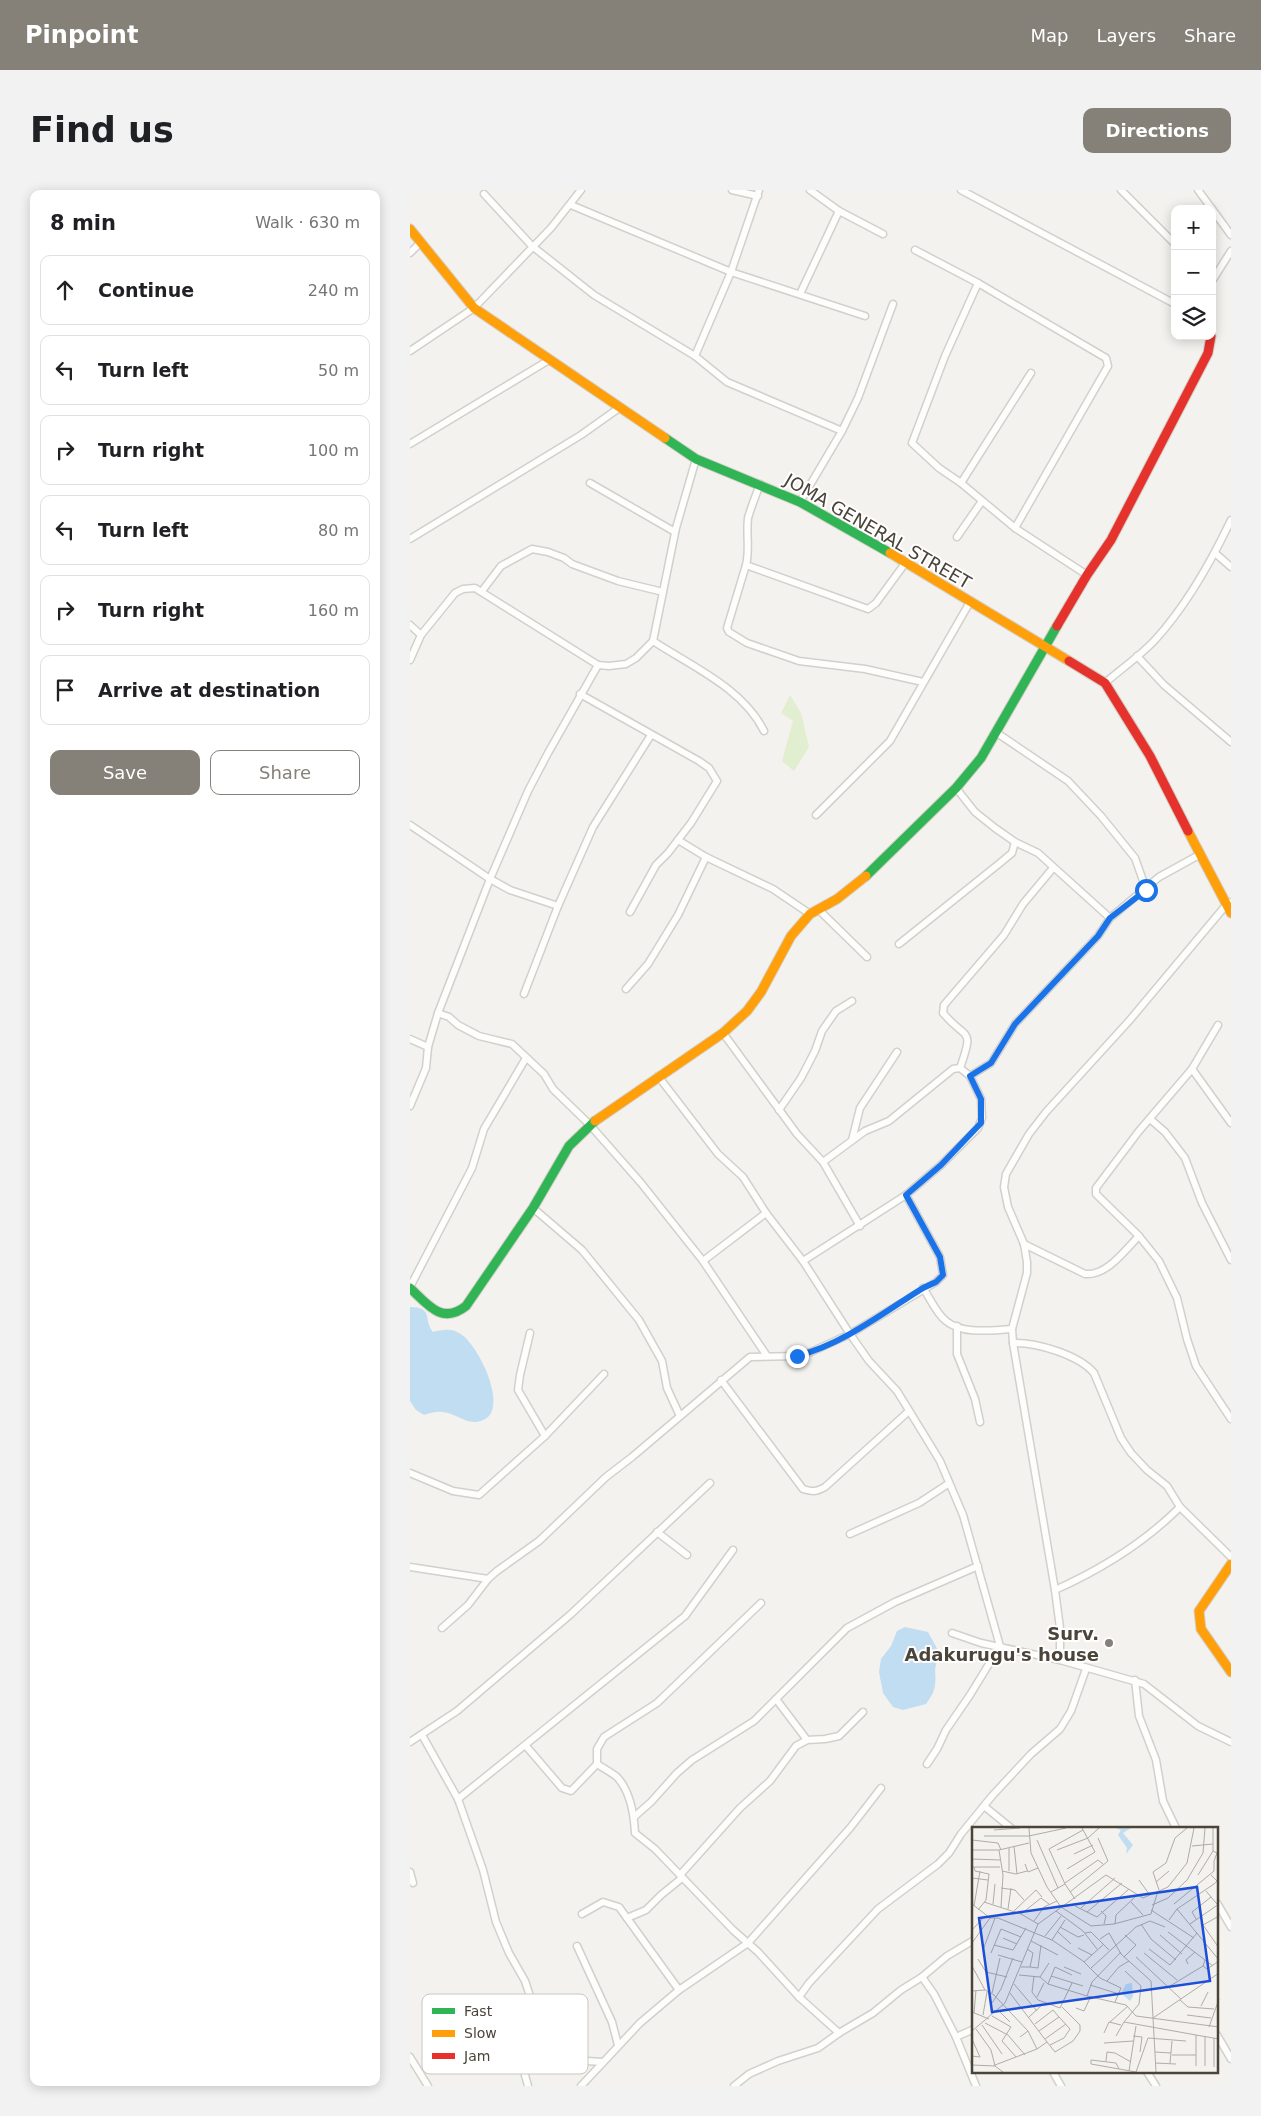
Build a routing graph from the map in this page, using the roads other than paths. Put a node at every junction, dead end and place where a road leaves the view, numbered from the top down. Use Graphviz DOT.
graph roads {
  1 [pos="580,190"];
  2 [pos="732,190"];
  3 [pos="810,190"];
  4 [pos="960,190"];
  5 [pos="1121,190"];
  6 [pos="1202,191"];
  7 [pos="758,193"];
  8 [pos="484,194"];
  9 [pos="571,205"];
  10 [pos="1210,205"];
  11 [pos="840,211"];
  12 [pos="1216,214"];
  13 [pos="410,229"];
  14 [pos="883,234"];
  15 [pos="1231,235"];
  16 [pos="1171,240"];
  17 [pos="421,242"];
  18 [pos="532,246"];
  19 [pos="916,250"];
  20 [pos="1231,251"];
  21 [pos="410,253"];
  22 [pos="731,272"];
  23 [pos="1216,274"];
  24 [pos="978,283"];
  25 [pos="800,294"];
  26 [pos="1171,302"];
  27 [pos="893,304"];
  28 [pos="474,308"];
  29 [pos="865,316"];
  30 [pos="1210,340"];
  31 [pos="410,351"];
  32 [pos="695,356"];
  33 [pos="549,360"];
  34 [pos="1031,372"];
  35 [pos="619,408"];
  36 [pos="842,431"];
  37 [pos="410,444"];
  38 [pos="696,459"];
  39 [pos="590,483"];
  40 [pos="961,483"];
  41 [pos="760,484"];
  42 [pos="982,501"];
  43 [pos="800,502"];
  44 [pos="1231,520"];
  45 [pos="1015,528"];
  46 [pos="675,532"];
  47 [pos="957,537"];
  48 [pos="410,539"];
  49 [pos="1215,553"];
  50 [pos="906,562"];
  51 [pos="746,565"];
  52 [pos="1231,567"];
  53 [pos="1087,575"];
  54 [pos="482,591"];
  55 [pos="663,592"];
  56 [pos="970,602"];
  57 [pos="410,626"];
  58 [pos="421,634"];
  59 [pos="653,641"];
  60 [pos="1045,646"];
  61 [pos="1137,656"];
  62 [pos="410,660"];
  63 [pos="598,665"];
  64 [pos="923,682"];
  65 [pos="1105,683"];
  66 [pos="580,694"];
  67 [pos="764,731"];
  68 [pos="997,733"];
  69 [pos="651,735"];
  70 [pos="1231,742"];
  71 [pos="956,788"];
  72 [pos="816,815"];
  73 [pos="410,825"];
  74 [pos="678,840"];
  75 [pos="1015,842"];
  76 [pos="1199,855"];
  77 [pos="706,857"];
  78 [pos="1053,868"];
  79 [pos="490,879"];
  80 [pos="1146,890"];
  81 [pos="1229,902"];
  82 [pos="558,906"];
  83 [pos="819,910"];
  84 [pos="630,912"];
  85 [pos="1231,913"];
  86 [pos="810,914"];
  87 [pos="1110,918"];
  88 [pos="899,944"];
  89 [pos="867,957"];
  90 [pos="626,989"];
  91 [pos="524,994"];
  92 [pos="852,1001"];
  93 [pos="438,1012"];
  94 [pos="1218,1025"];
  95 [pos="724,1033"];
  96 [pos="410,1039"];
  97 [pos="428,1047"];
  98 [pos="897,1052"];
  99 [pos="526,1058"];
  100 [pos="960,1068"];
  101 [pos="1192,1069"];
  102 [pos="658,1076"];
  103 [pos="970,1076"];
  104 [pos="410,1106"];
  105 [pos="779,1110"];
  106 [pos="1150,1119"];
  107 [pos="1231,1123"];
  108 [pos="590,1125"];
  109 [pos="852,1140"];
  110 [pos="823,1162"];
  111 [pos="906,1195"];
  112 [pos="533,1208"];
  113 [pos="766,1213"];
  114 [pos="860,1226"];
  115 [pos="1139,1236"];
  116 [pos="1024,1244"];
  117 [pos="1231,1260"];
  118 [pos="702,1261"];
  119 [pos="802,1261"];
  120 [pos="410,1288"];
  121 [pos="923,1288"];
  122 [pos="957,1326"];
  123 [pos="1012,1329"];
  124 [pos="530,1333"];
  125 [pos="850,1334"];
  126 [pos="1013,1343"];
  127 [pos="767,1356"];
  128 [pos="604,1374"];
  129 [pos="721,1380"];
  130 [pos="909,1411"];
  131 [pos="680,1416"];
  132 [pos="1231,1419"];
  133 [pos="980,1422"];
  134 [pos="545,1436"];
  135 [pos="410,1473"];
  136 [pos="710,1483"];
  137 [pos="948,1484"];
  138 [pos="1180,1507"];
  139 [pos="657,1532"];
  140 [pos="850,1534"];
  141 [pos="732,1550"];
  142 [pos="687,1555"];
  143 [pos="1231,1557"];
  144 [pos="1231,1564"];
  145 [pos="978,1566"];
  146 [pos="410,1567"];
  147 [pos="488,1579"];
  148 [pos="1055,1590"];
  149 [pos="761,1603"];
  150 [pos="442,1628"];
  151 [pos="952,1633"];
  152 [pos="1000,1646"];
  153 [pos="1060,1660"];
  154 [pos="1086,1669"];
  155 [pos="1230,1669"];
  156 [pos="1135,1680"];
  157 [pos="776,1699"];
  158 [pos="863,1712"];
  159 [pos="422,1735"];
  160 [pos="807,1740"];
  161 [pos="410,1742"];
  162 [pos="1231,1742"];
  163 [pos="526,1746"];
  164 [pos="597,1764"];
  165 [pos="927,1764"];
  166 [pos="881,1788"];
  167 [pos="458,1799"];
  168 [pos="984,1806"];
  169 [pos="634,1817"];
  170 [pos="1010,1827"];
  171 [pos="1176,1827"];
  172 [pos="410,1872"];
  173 [pos="681,1876"];
  174 [pos="413,1883"];
  175 [pos="1218,1905"];
  176 [pos="582,1914"];
  177 [pos="627,1918"];
  178 [pos="1231,1927"];
  179 [pos="972,1941"];
  180 [pos="748,1943"];
  181 [pos="577,1946"];
  182 [pos="922,1977"];
  183 [pos="679,1990"];
  184 [pos="530,1994"];
  185 [pos="799,1998"];
  186 [pos="972,2030"];
  187 [pos="839,2033"];
  188 [pos="956,2037"];
  189 [pos="1218,2037"];
  190 [pos="618,2045"];
  191 [pos="410,2057"];
  192 [pos="1231,2060"];
  193 [pos="588,2061"];
  194 [pos="603,2062"];
  195 [pos="524,2074"];
  196 [pos="1054,2074"];
  197 [pos="1148,2074"];
  198 [pos="428,2086"];
  199 [pos="528,2086"];
  200 [pos="581,2086"];
  201 [pos="734,2086"];
  202 [pos="976,2086"];
  203 [pos="1061,2086"];
  204 [pos="1156,2086"];
  1 -- 9 [label="street"];
  2 -- 7 [label="street"];
  3 -- 11 [label="street"];
  4 -- 26 [label="street"];
  5 -- 16 [label="street"];
  6 -- 10 [label="street"];
  7 -- 22 [label="street"];
  8 -- 18 [label="street"];
  9 -- 18 [label="street"];
  9 -- 22 [label="street"];
  11 -- 14 [label="street"];
  11 -- 25 [label="street"];
  12 -- 15 [label="street"];
  13 -- 17 [label="street, JOMA GENERAL STREET"];
  17 -- 21 [label="street"];
  17 -- 28 [label="street, JOMA GENERAL STREET"];
  18 -- 28 [label="street"];
  18 -- 32 [label="street"];
  19 -- 24 [label="street"];
  20 -- 23 [label="street"];
  22 -- 25 [label="street"];
  22 -- 32 [label="street"];
  24 -- 40 [label="street"];
  24 -- 45 [label="street"];
  25 -- 29 [label="street"];
  27 -- 36 [label="street"];
  28 -- 31 [label="street"];
  28 -- 33 [label="street, JOMA GENERAL STREET"];
  30 -- 53 [label="street"];
  32 -- 36 [label="street"];
  33 -- 35 [label="street, JOMA GENERAL STREET"];
  33 -- 37 [label="street"];
  34 -- 40 [label="street"];
  35 -- 38 [label="street, JOMA GENERAL STREET"];
  35 -- 48 [label="street"];
  36 -- 43 [label="street"];
  38 -- 41 [label="street, JOMA GENERAL STREET"];
  38 -- 46 [label="street"];
  39 -- 46 [label="street"];
  40 -- 42 [label="street"];
  41 -- 43 [label="street, JOMA GENERAL STREET"];
  41 -- 51 [label="street"];
  42 -- 45 [label="street"];
  42 -- 47 [label="street"];
  43 -- 50 [label="street, JOMA GENERAL STREET"];
  44 -- 49 [label="street"];
  45 -- 53 [label="street"];
  46 -- 55 [label="street"];
  49 -- 52 [label="street"];
  49 -- 61 [label="street"];
  50 -- 51 [label="street"];
  50 -- 56 [label="street, JOMA GENERAL STREET"];
  51 -- 64 [label="street"];
  53 -- 60 [label="street"];
  54 -- 55 [label="street"];
  54 -- 58 [label="street"];
  54 -- 63 [label="street"];
  55 -- 59 [label="street"];
  56 -- 60 [label="street, JOMA GENERAL STREET"];
  56 -- 64 [label="street"];
  57 -- 58 [label="street"];
  58 -- 62 [label="street"];
  59 -- 63 [label="street"];
  59 -- 67 [label="street"];
  60 -- 65 [label="street, JOMA GENERAL STREET"];
  60 -- 68 [label="street"];
  61 -- 65 [label="street"];
  61 -- 70 [label="street"];
  63 -- 66 [label="street"];
  64 -- 72 [label="street"];
  65 -- 76 [label="street, JOMA GENERAL STREET"];
  66 -- 69 [label="street"];
  66 -- 79 [label="street"];
  68 -- 71 [label="street"];
  68 -- 80 [label="street"];
  69 -- 74 [label="street"];
  69 -- 82 [label="street"];
  71 -- 75 [label="street"];
  71 -- 83 [label="street"];
  73 -- 79 [label="street"];
  74 -- 77 [label="street"];
  74 -- 84 [label="street"];
  75 -- 78 [label="street"];
  75 -- 88 [label="street"];
  76 -- 80 [label="street"];
  76 -- 81 [label="street, JOMA GENERAL STREET"];
  77 -- 86 [label="street"];
  77 -- 90 [label="street"];
  78 -- 87 [label="street"];
  78 -- 100 [label="street"];
  79 -- 82 [label="street"];
  79 -- 93 [label="street"];
  80 -- 87 [label="street"];
  81 -- 85 [label="street, JOMA GENERAL STREET"];
  81 -- 116 [label="street"];
  82 -- 91 [label="street"];
  83 -- 86 [label="street"];
  83 -- 89 [label="street"];
  86 -- 95 [label="street"];
  87 -- 103 [label="street"];
  92 -- 105 [label="street"];
  93 -- 97 [label="street"];
  93 -- 99 [label="street"];
  94 -- 101 [label="street"];
  95 -- 102 [label="street"];
  95 -- 105 [label="street"];
  96 -- 97 [label="street"];
  97 -- 104 [label="street"];
  98 -- 109 [label="street"];
  99 -- 108 [label="street"];
  99 -- 120 [label="street"];
  100 -- 103 [label="street"];
  100 -- 109 [label="street"];
  101 -- 106 [label="street"];
  101 -- 107 [label="street"];
  102 -- 108 [label="street"];
  102 -- 113 [label="street"];
  103 -- 111 [label="street"];
  105 -- 110 [label="street"];
  106 -- 115 [label="street"];
  106 -- 117 [label="street"];
  108 -- 112 [label="street"];
  108 -- 118 [label="street"];
  109 -- 110 [label="street"];
  110 -- 114 [label="street"];
  111 -- 114 [label="street"];
  111 -- 121 [label="street"];
  112 -- 120 [label="street"];
  112 -- 131 [label="street"];
  113 -- 118 [label="street"];
  113 -- 119 [label="street"];
  114 -- 119 [label="street"];
  115 -- 116 [label="street"];
  115 -- 132 [label="street"];
  116 -- 123 [label="street"];
  118 -- 127 [label="street"];
  119 -- 125 [label="street"];
  121 -- 122 [label="street"];
  121 -- 125 [label="street"];
  122 -- 123 [label="street"];
  122 -- 133 [label="street"];
  123 -- 126 [label="street"];
  124 -- 134 [label="street"];
  125 -- 127 [label="street"];
  125 -- 130 [label="street"];
  126 -- 138 [label="street"];
  126 -- 148 [label="street"];
  127 -- 129 [label="street"];
  128 -- 134 [label="street"];
  129 -- 130 [label="street"];
  129 -- 131 [label="street"];
  130 -- 137 [label="street"];
  131 -- 147 [label="street"];
  134 -- 135 [label="street"];
  136 -- 139 [label="street"];
  137 -- 140 [label="street"];
  137 -- 145 [label="street"];
  138 -- 143 [label="street"];
  138 -- 148 [label="street"];
  139 -- 142 [label="street"];
  139 -- 159 [label="street"];
  141 -- 163 [label="street"];
  144 -- 155 [label="street"];
  145 -- 152 [label="street"];
  145 -- 157 [label="street"];
  146 -- 147 [label="street"];
  147 -- 150 [label="street"];
  148 -- 153 [label="street"];
  149 -- 164 [label="street"];
  151 -- 152 [label="street"];
  152 -- 153 [label="street"];
  152 -- 165 [label="street"];
  153 -- 154 [label="street"];
  154 -- 156 [label="street"];
  154 -- 168 [label="street"];
  156 -- 162 [label="street"];
  156 -- 171 [label="street"];
  157 -- 160 [label="street"];
  157 -- 169 [label="street"];
  158 -- 160 [label="street"];
  159 -- 161 [label="street"];
  159 -- 167 [label="street"];
  160 -- 173 [label="street"];
  163 -- 164 [label="street"];
  163 -- 167 [label="street"];
  164 -- 169 [label="street"];
  166 -- 180 [label="street"];
  167 -- 184 [label="street"];
  168 -- 170 [label="street"];
  168 -- 185 [label="street"];
  169 -- 173 [label="street"];
  172 -- 174 [label="street"];
  173 -- 177 [label="street"];
  173 -- 180 [label="street"];
  175 -- 178 [label="street"];
  176 -- 177 [label="street"];
  177 -- 183 [label="street"];
  179 -- 182 [label="street"];
  180 -- 183 [label="street"];
  180 -- 185 [label="street"];
  181 -- 190 [label="street"];
  182 -- 187 [label="street"];
  182 -- 188 [label="street"];
  183 -- 190 [label="street"];
  185 -- 187 [label="street"];
  186 -- 188 [label="street"];
  187 -- 201 [label="street"];
  188 -- 202 [label="street"];
  189 -- 192 [label="street"];
  190 -- 194 [label="street"];
  191 -- 198 [label="street"];
  193 -- 194 [label="street"];
  194 -- 200 [label="street"];
  195 -- 199 [label="street"];
  196 -- 203 [label="street"];
  197 -- 204 [label="street"];
}
